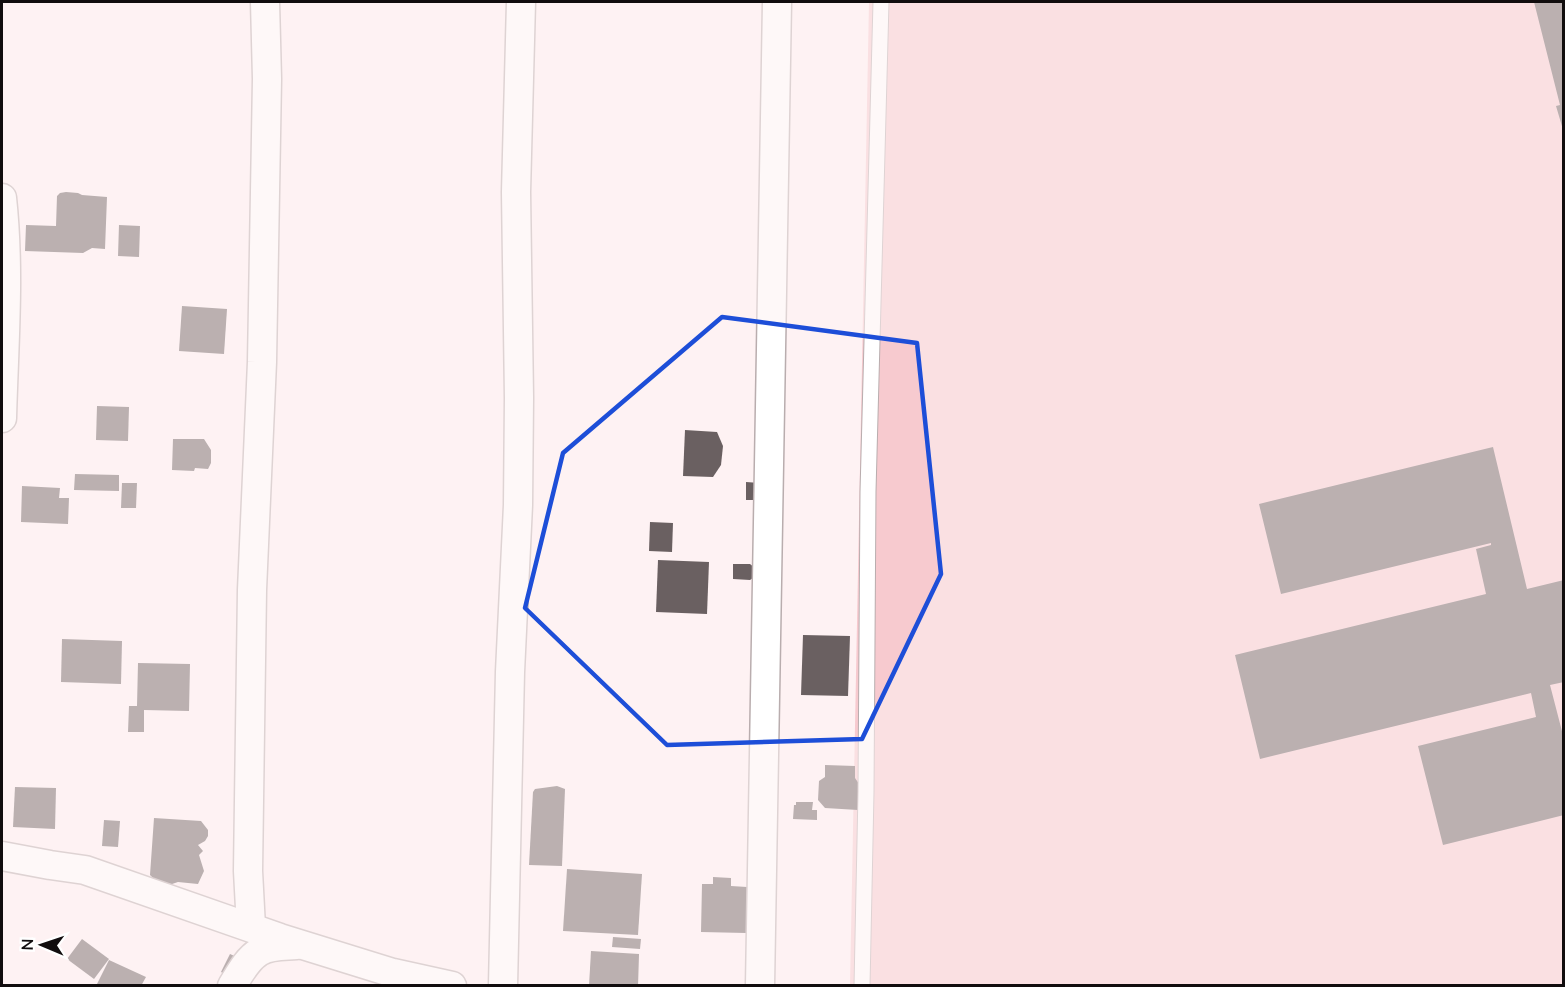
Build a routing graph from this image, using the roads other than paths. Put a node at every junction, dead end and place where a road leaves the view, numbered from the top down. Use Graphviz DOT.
graph roads {
  1 [pos="265,2"];
  2 [pos="521,2"];
  3 [pos="777,2"];
  4 [pos="881,2"];
  5 [pos="2,198"];
  6 [pos="2,417"];
  7 [pos="2,856"];
  8 [pos="251,927"];
  9 [pos="302,944"];
  10 [pos="232,986"];
  11 [pos="452,986"];
  12 [pos="503,986"];
  13 [pos="760,986"];
  14 [pos="862,986"];
  1 -- 8 [label="street"];
  2 -- 12 [label="street"];
  3 -- 13 [label="street"];
  4 -- 14 [label="lane"];
  5 -- 6 [label="street"];
  7 -- 8 [label="street"];
  8 -- 9 [label="street"];
  9 -- 10 [label="street"];
  9 -- 11 [label="street"];
}
